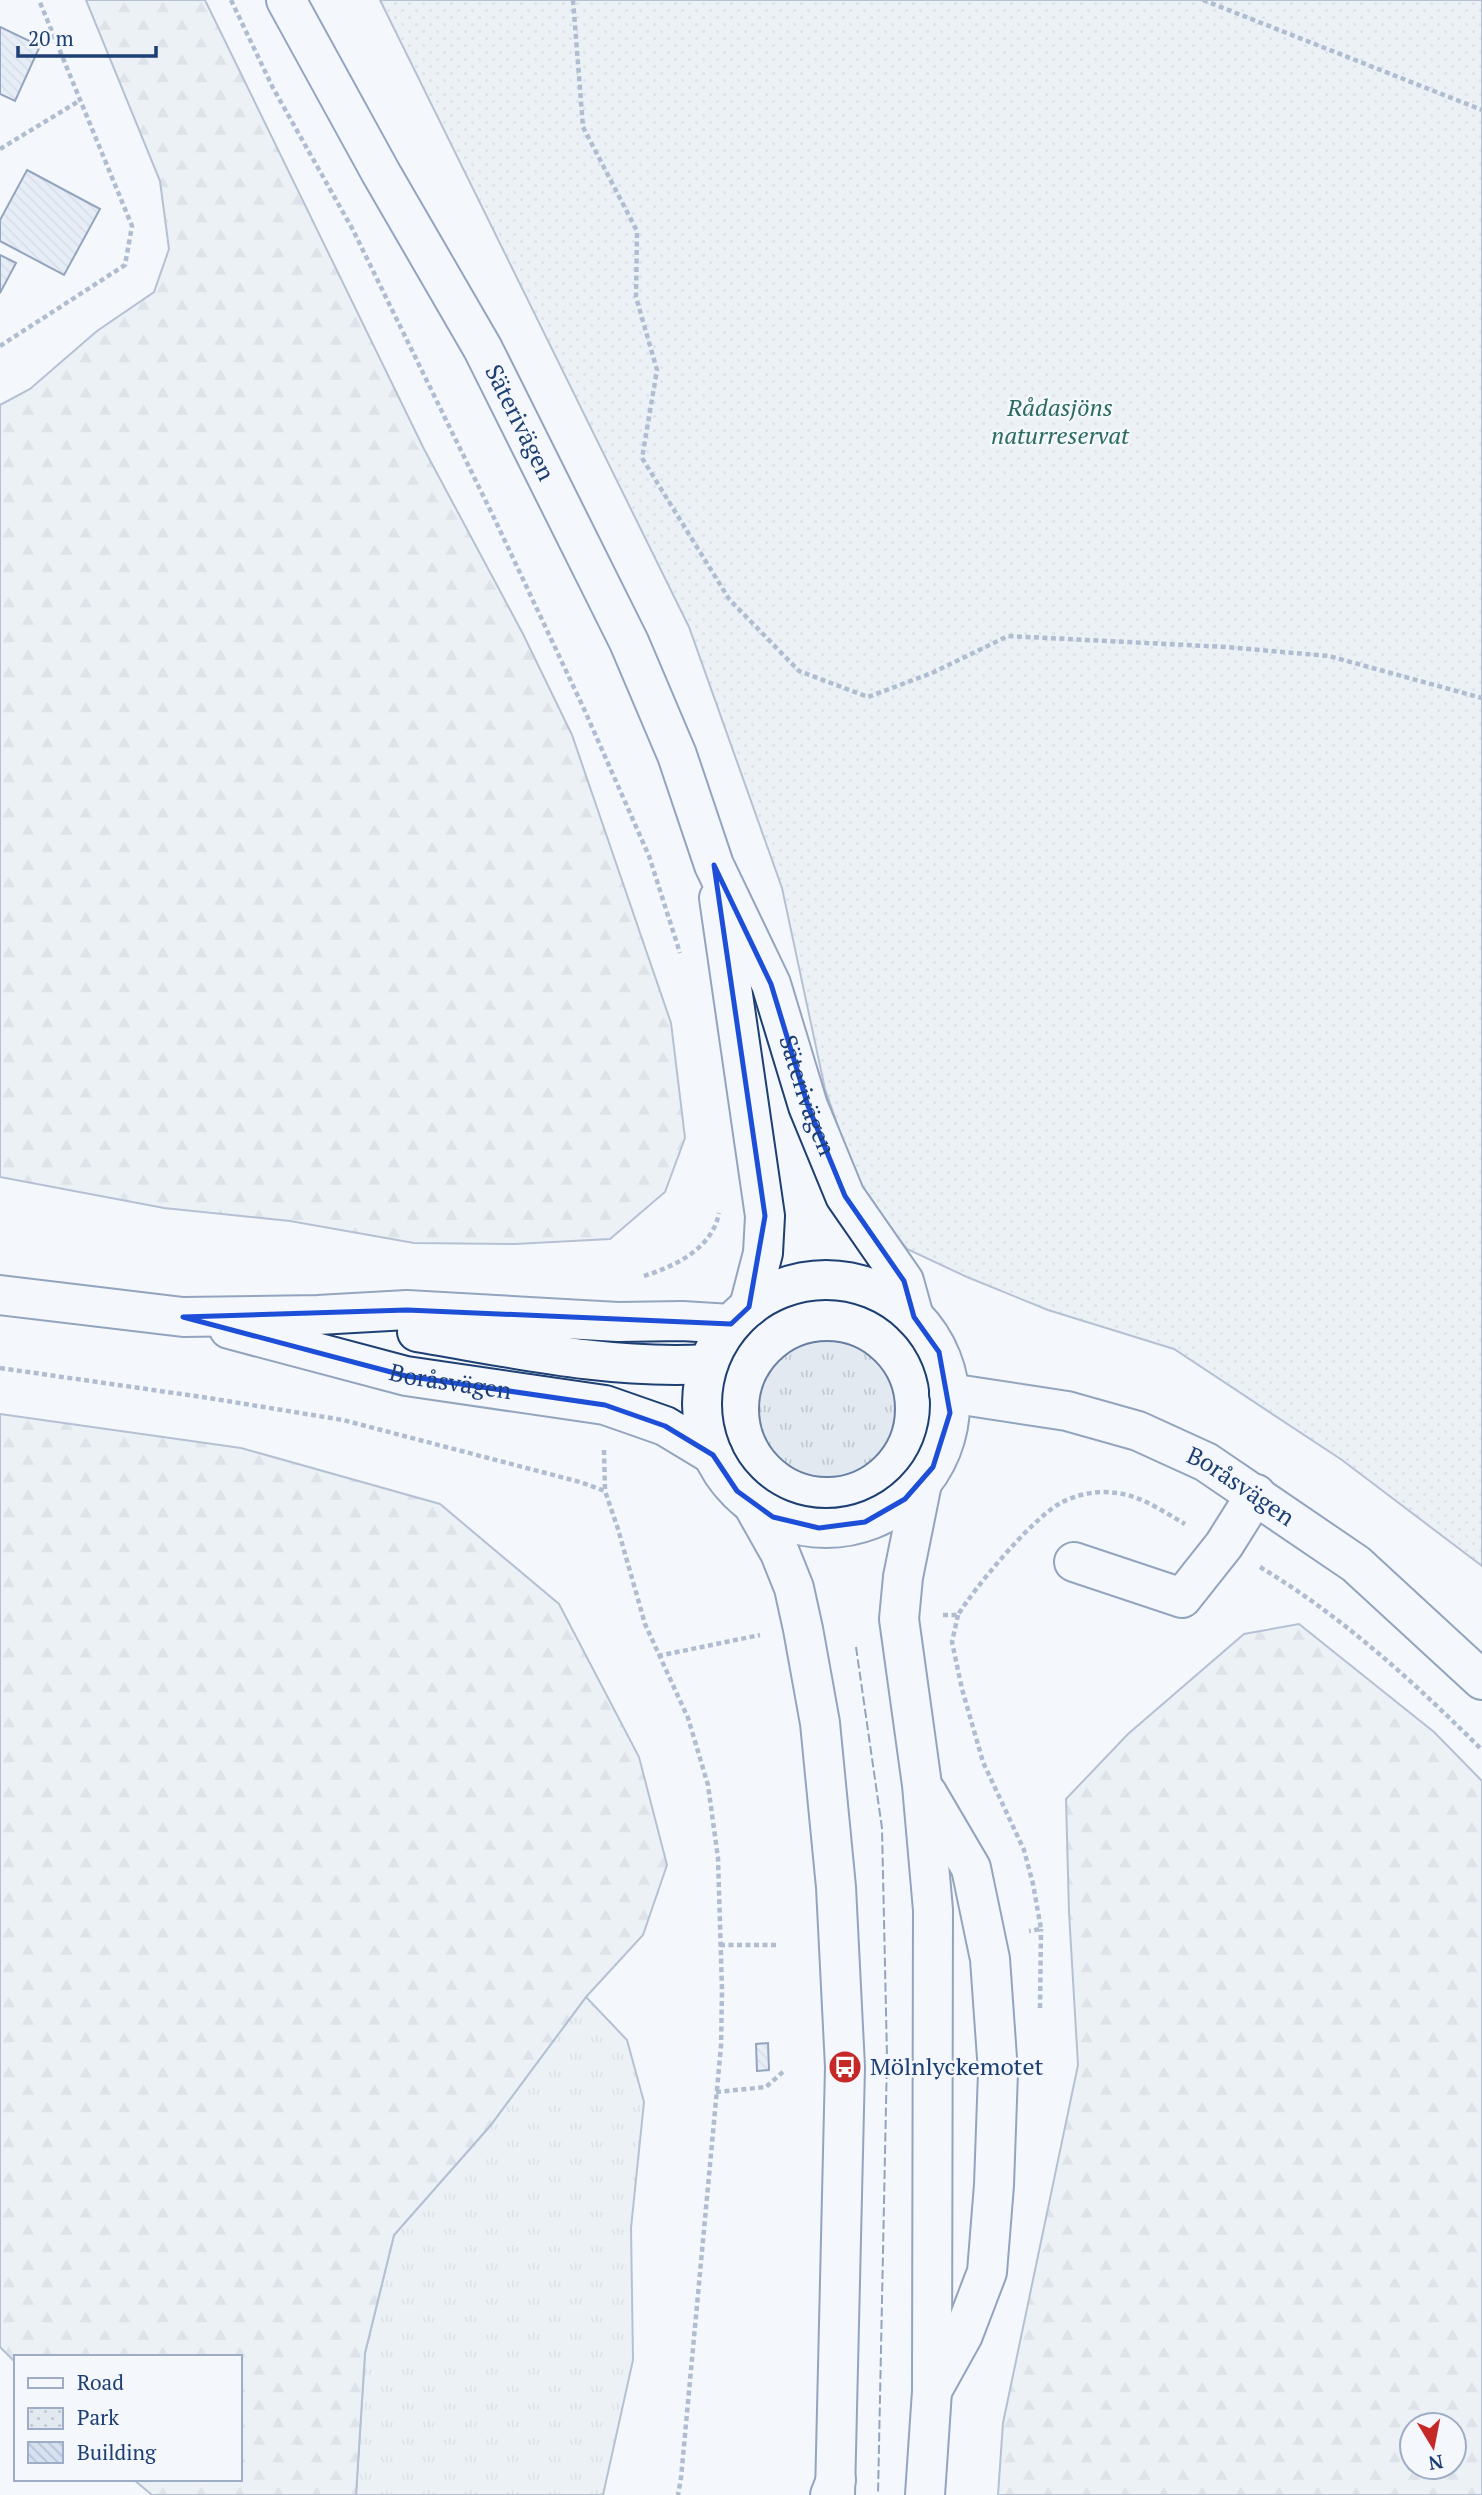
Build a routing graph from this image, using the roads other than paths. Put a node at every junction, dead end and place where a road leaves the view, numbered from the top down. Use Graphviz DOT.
graph roads {
  1 [pos="286,0"];
  2 [pos="714,865"];
  3 [pos="0,1295"];
  4 [pos="318,1315"];
  5 [pos="740,1315"];
  6 [pos="183,1317"];
  7 [pos="914,1317"];
  8 [pos="708,1364"];
  9 [pos="949,1393"];
  10 [pos="713,1455"];
  11 [pos="922,1483"];
  12 [pos="1256,1494"];
  13 [pos="753,1505"];
  14 [pos="1074,1562"];
  15 [pos="1482,1680"];
  16 [pos="922,1785"];
  17 [pos="932,2391"];
  18 [pos="834,2490"];
  19 [pos="925,2495"];
  1 -- 2 [label="street, Säterivägen"];
  2 -- 5 [label="street, Säterivägen"];
  2 -- 7 [label="street, Säterivägen"];
  3 -- 6 [label="street, Boråsvägen"];
  4 -- 5 [label="street, Boråsvägen"];
  4 -- 6 [label="street, Boråsvägen"];
  4 -- 8 [label="street, Boråsvägen"];
  5 -- 7 [label="street"];
  5 -- 8 [label="street"];
  6 -- 10 [label="street, Boråsvägen"];
  7 -- 9 [label="street"];
  8 -- 10 [label="street"];
  9 -- 11 [label="street"];
  9 -- 12 [label="street, Boråsvägen"];
  10 -- 13 [label="street"];
  11 -- 13 [label="street"];
  11 -- 16 [label="street"];
  12 -- 14 [label="street"];
  12 -- 15 [label="street, Boråsvägen"];
  13 -- 18 [label="street"];
  16 -- 17 [label="street"];
  16 -- 17 [label="street"];
  17 -- 19 [label="street"];
}
